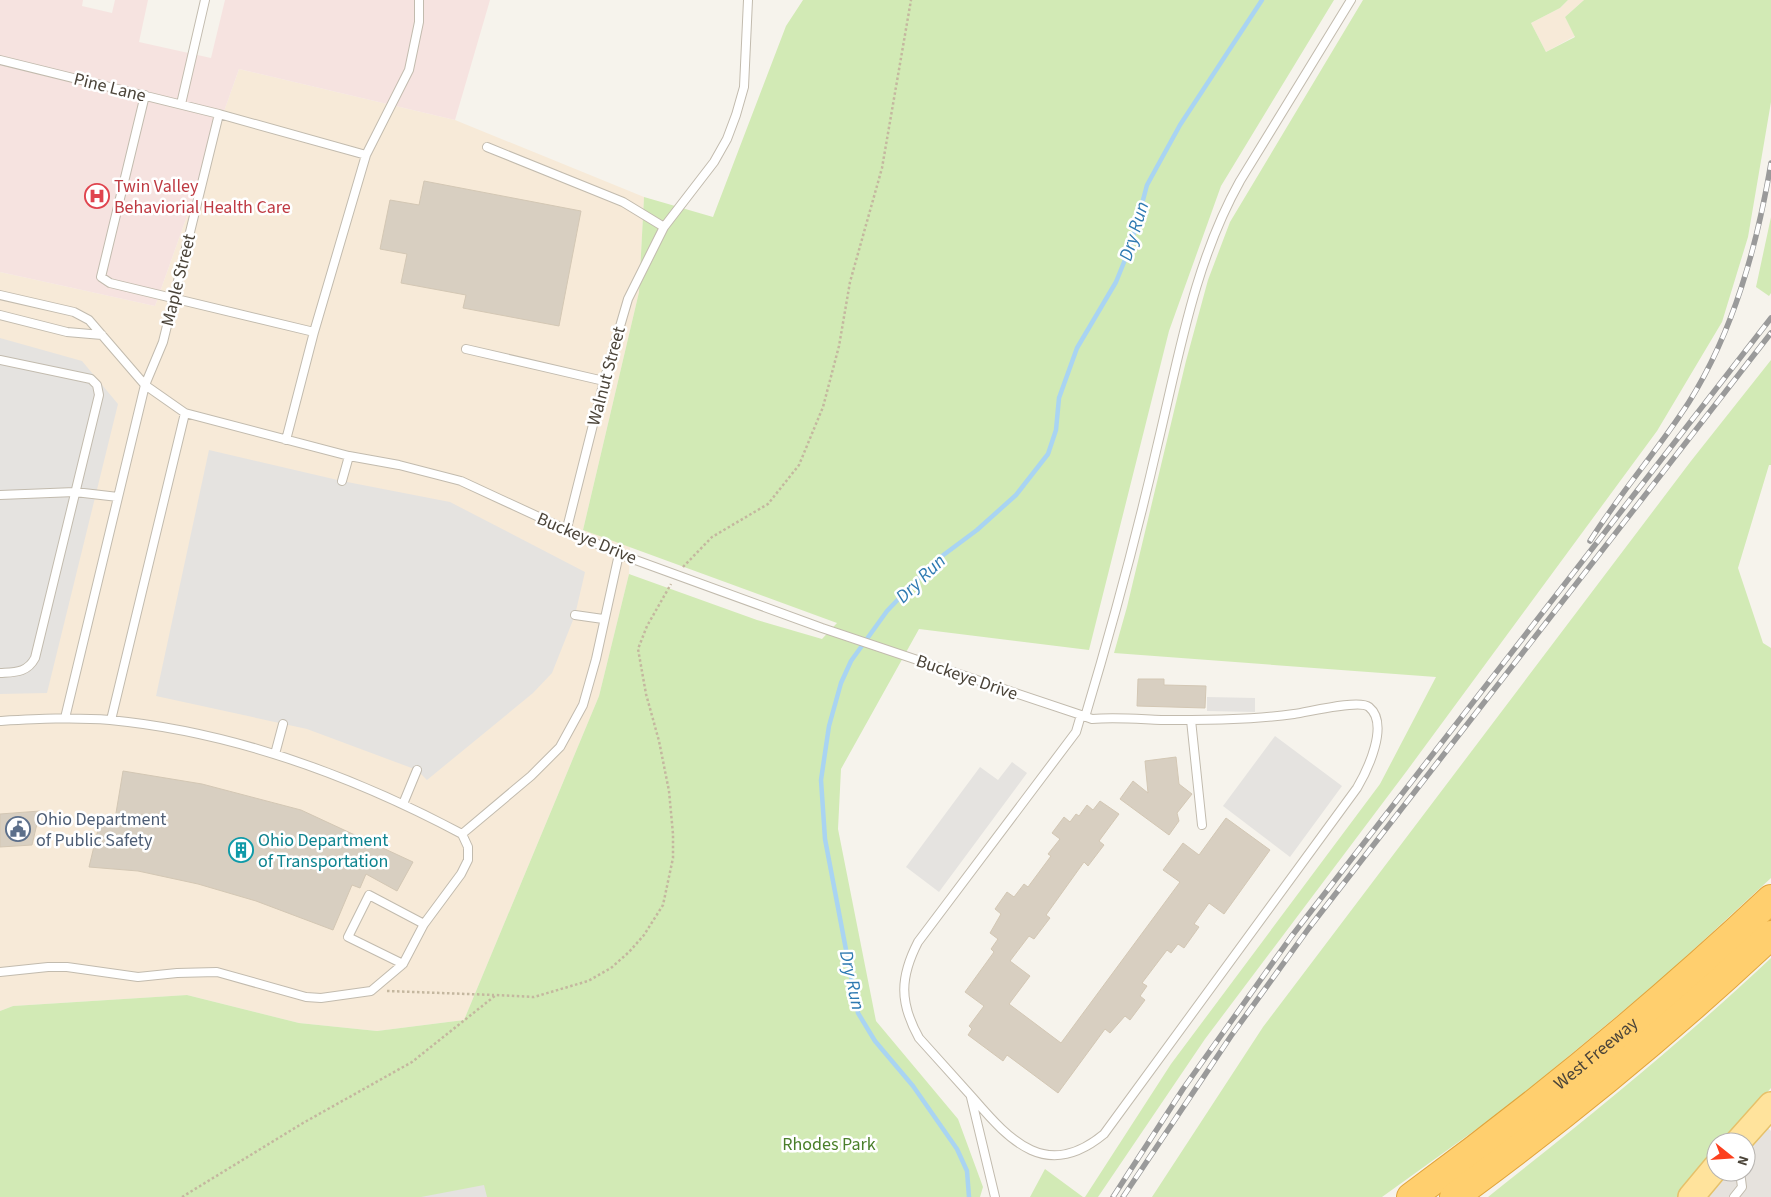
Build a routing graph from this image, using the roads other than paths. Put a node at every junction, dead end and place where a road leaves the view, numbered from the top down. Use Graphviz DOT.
graph roads {
  1 [pos="205,0"];
  2 [pos="419,0"];
  3 [pos="748,0"];
  4 [pos="1351,0"];
  5 [pos="0,60"];
  6 [pos="145,95"];
  7 [pos="181,104"];
  8 [pos="219,114"];
  9 [pos="487,147"];
  10 [pos="366,155"];
  11 [pos="664,227"];
  12 [pos="0,295"];
  13 [pos="173,297"];
  14 [pos="0,315"];
  15 [pos="314,332"];
  16 [pos="102,335"];
  17 [pos="466,349"];
  18 [pos="0,360"];
  19 [pos="604,381"];
  20 [pos="145,385"];
  21 [pos="185,412"];
  22 [pos="286,440"];
  23 [pos="349,456"];
  24 [pos="342,481"];
  25 [pos="75,492"];
  26 [pos="0,496"];
  27 [pos="118,497"];
  28 [pos="566,532"];
  29 [pos="619,554"];
  30 [pos="575,615"];
  31 [pos="603,619"];
  32 [pos="0,673"];
  33 [pos="1086,717"];
  34 [pos="65,718"];
  35 [pos="111,720"];
  36 [pos="1191,720"];
  37 [pos="0,721"];
  38 [pos="283,724"];
  39 [pos="275,754"];
  40 [pos="417,770"];
  41 [pos="403,804"];
  42 [pos="1202,825"];
  43 [pos="462,834"];
  44 [pos="1771,900"];
  45 [pos="424,924"];
  46 [pos="1771,935"];
  47 [pos="403,964"];
  48 [pos="0,972"];
  49 [pos="970,1095"];
  50 [pos="1771,1105"];
  51 [pos="1747,1132"];
  52 [pos="1706,1179"];
  53 [pos="1741,1182"];
  54 [pos="995,1197"];
  55 [pos="1411,1197"];
  56 [pos="1454,1197"];
  57 [pos="1691,1197"];
  58 [pos="1734,1197"];
  1 -- 7 [label="lane"];
  2 -- 10 [label="lane"];
  3 -- 11 [label="lane, Walnut Street"];
  4 -- 33 [label="lane, Buckeye Drive"];
  5 -- 6 [label="lane, Pine Lane"];
  6 -- 7 [label="lane, Pine Lane"];
  6 -- 13 [label="lane"];
  7 -- 8 [label="lane, Pine Lane"];
  8 -- 10 [label="lane, Pine Lane"];
  8 -- 13 [label="lane, Maple Street"];
  9 -- 11 [label="lane"];
  10 -- 15 [label="lane"];
  11 -- 19 [label="lane, Walnut Street"];
  12 -- 16 [label="lane, Buckeye Drive"];
  13 -- 15 [label="lane"];
  13 -- 20 [label="lane, Maple Street"];
  14 -- 16 [label="lane"];
  15 -- 22 [label="lane"];
  16 -- 20 [label="lane, Buckeye Drive"];
  17 -- 19 [label="lane"];
  18 -- 25 [label="lane"];
  19 -- 28 [label="lane, Walnut Street"];
  20 -- 21 [label="lane, Buckeye Drive"];
  20 -- 27 [label="lane, Maple Street"];
  21 -- 22 [label="lane, Buckeye Drive"];
  21 -- 35 [label="lane"];
  22 -- 23 [label="lane, Buckeye Drive"];
  23 -- 24 [label="lane"];
  23 -- 28 [label="lane, Buckeye Drive"];
  25 -- 26 [label="lane"];
  25 -- 27 [label="lane"];
  25 -- 32 [label="lane"];
  27 -- 34 [label="lane, Maple Street"];
  28 -- 29 [label="lane, Buckeye Drive"];
  29 -- 31 [label="lane"];
  29 -- 33 [label="lane, Buckeye Drive"];
  30 -- 31 [label="lane"];
  31 -- 43 [label="lane"];
  33 -- 36 [label="lane, Buckeye Drive"];
  33 -- 49 [label="lane, Buckeye Drive"];
  34 -- 35 [label="lane"];
  34 -- 37 [label="lane"];
  35 -- 39 [label="lane"];
  36 -- 42 [label="lane"];
  36 -- 49 [label="lane, Buckeye Drive"];
  38 -- 39 [label="lane"];
  39 -- 41 [label="lane"];
  40 -- 41 [label="lane"];
  41 -- 43 [label="lane"];
  43 -- 45 [label="lane"];
  44 -- 55 [label="highway, West Freeway"];
  45 -- 47 [label="lane"];
  45 -- 47 [label="lane"];
  46 -- 56 [label="highway, West Freeway"];
  47 -- 48 [label="lane"];
  49 -- 54 [label="lane"];
  50 -- 51 [label="main road"];
  52 -- 57 [label="main road"];
  53 -- 58 [label="lane"];
}
